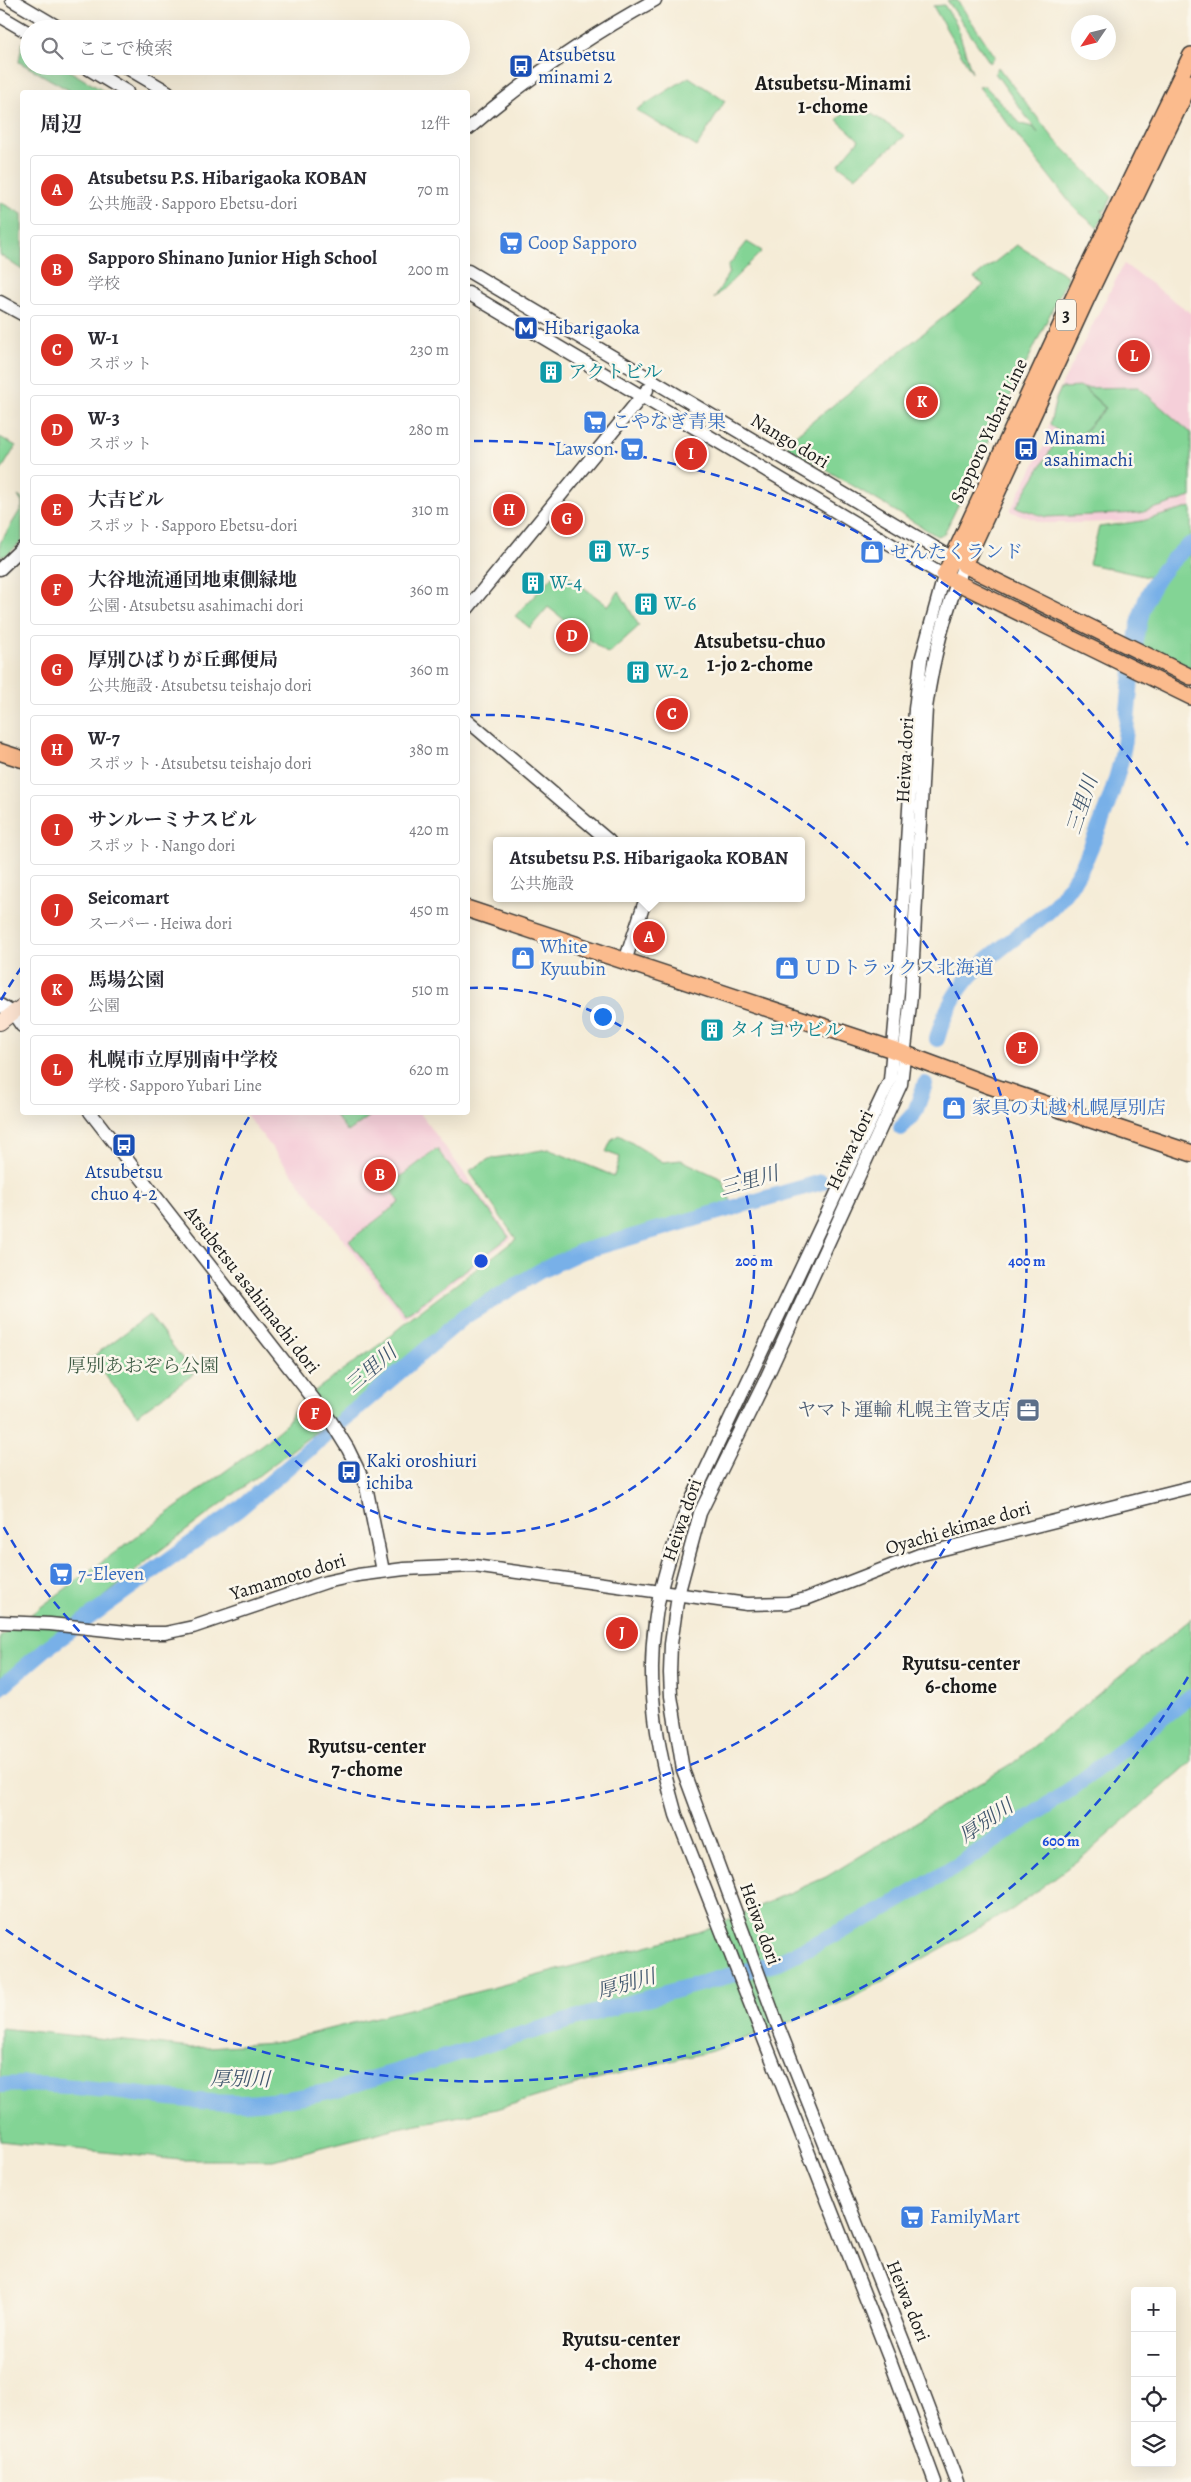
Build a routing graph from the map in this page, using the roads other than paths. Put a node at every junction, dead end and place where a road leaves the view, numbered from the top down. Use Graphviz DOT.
graph roads {
  1 [pos="12,0"];
  2 [pos="655,0"];
  3 [pos="0,16"];
  4 [pos="46,20"];
  5 [pos="20,28"];
  6 [pos="1191,55"];
  7 [pos="99,75"];
  8 [pos="139,75"];
  9 [pos="1191,82"];
  10 [pos="124,90"];
  11 [pos="165,90"];
  12 [pos="470,126"];
  13 [pos="470,272"];
  14 [pos="470,294"];
  15 [pos="0,302"];
  16 [pos="20,313"];
  17 [pos="653,382"];
  18 [pos="641,396"];
  19 [pos="20,550"];
  20 [pos="957,562"];
  21 [pos="0,568"];
  22 [pos="950,580"];
  23 [pos="470,606"];
  24 [pos="1191,677"];
  25 [pos="1191,698"];
  26 [pos="470,723"];
  27 [pos="0,752"];
  28 [pos="20,758"];
  29 [pos="604,837"];
  30 [pos="645,902"];
  31 [pos="470,910"];
  32 [pos="624,961"];
  33 [pos="0,1005"];
  34 [pos="18,1010"];
  35 [pos="0,1023"];
  36 [pos="897,1051"];
  37 [pos="92,1115"];
  38 [pos="1191,1153"];
  39 [pos="1191,1487"];
  40 [pos="383,1572"];
  41 [pos="661,1592"];
  42 [pos="678,1595"];
  43 [pos="0,1622"];
  44 [pos="935,2482"];
  45 [pos="957,2482"];
  1 -- 4 [label="street"];
  2 -- 12 [label="street"];
  3 -- 5 [label="street"];
  6 -- 20 [label="main road, Sapporo Yubari Line / 3"];
  7 -- 10 [label="street"];
  8 -- 11 [label="street"];
  9 -- 20 [label="main road, Sapporo Yubari Line / 3"];
  13 -- 17 [label="street, Nango dori"];
  14 -- 18 [label="street, Nango dori"];
  15 -- 16 [label="street"];
  17 -- 18 [label="street"];
  17 -- 20 [label="street, Nango dori"];
  18 -- 22 [label="street, Nango dori"];
  18 -- 23 [label="street"];
  19 -- 21 [label="street"];
  20 -- 22 [label="main road, Sapporo Yubari Line / 3"];
  20 -- 24 [label="main road"];
  22 -- 25 [label="main road"];
  22 -- 36 [label="street, Heiwa dori"];
  26 -- 29 [label="street"];
  27 -- 28 [label="highway"];
  30 -- 32 [label="street"];
  31 -- 32 [label="highway"];
  32 -- 36 [label="highway"];
  33 -- 34 [label="street"];
  34 -- 35 [label="main road"];
  36 -- 38 [label="highway"];
  36 -- 41 [label="street, Heiwa dori"];
  36 -- 42 [label="street, Heiwa dori"];
  37 -- 40 [label="street, Atsubetsu asahimachi dori"];
  39 -- 42 [label="street, Oyachi ekimae dori"];
  40 -- 41 [label="street, Yamamoto dori"];
  40 -- 43 [label="street, Yamamoto dori"];
  41 -- 42 [label="street, Yamamoto dori"];
  41 -- 44 [label="street, Heiwa dori"];
  42 -- 45 [label="street, Heiwa dori"];
}
